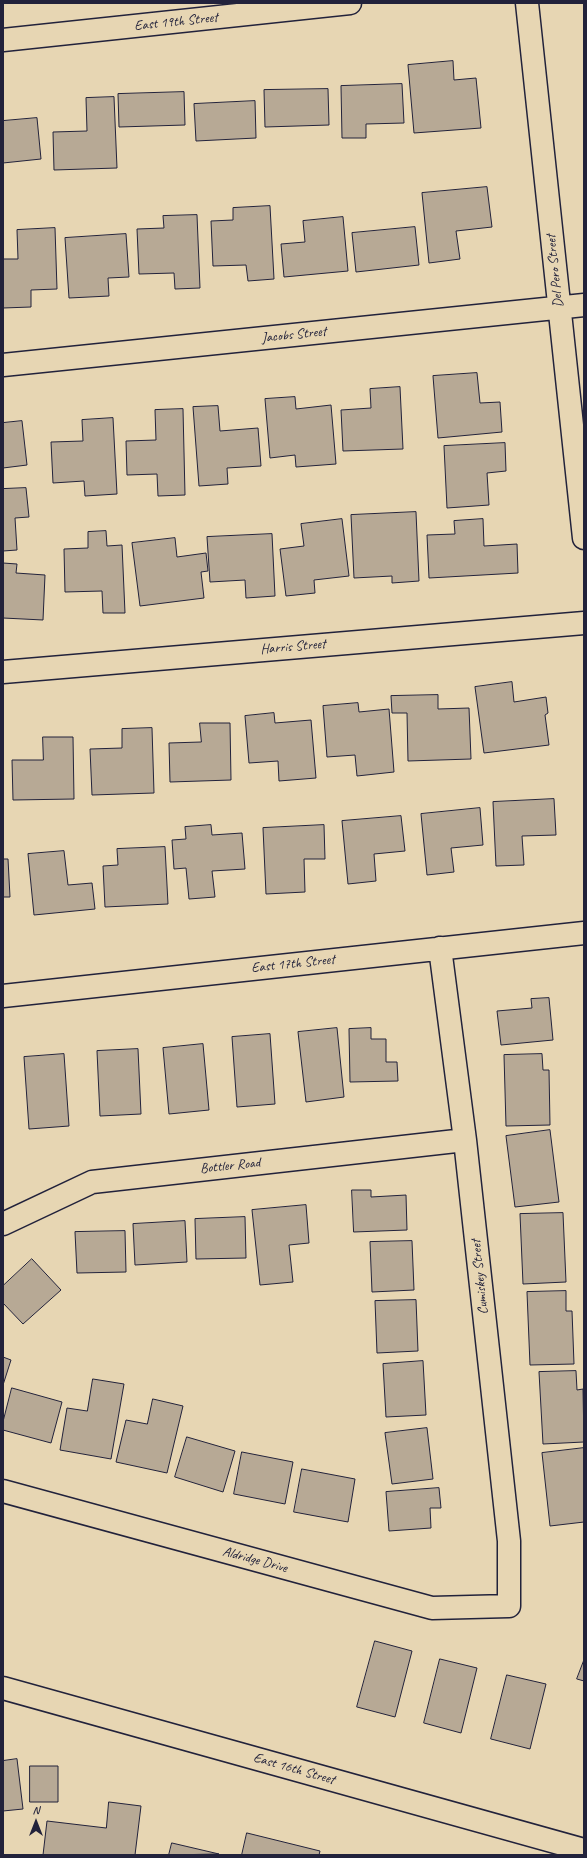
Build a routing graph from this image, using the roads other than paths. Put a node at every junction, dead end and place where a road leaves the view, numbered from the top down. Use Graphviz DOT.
graph roads {
  1 [pos="350,3"];
  2 [pos="526,3"];
  3 [pos="3,40"];
  4 [pos="584,305"];
  5 [pos="559,308"];
  6 [pos="3,365"];
  7 [pos="584,538"];
  8 [pos="584,623"];
  9 [pos="3,672"];
  10 [pos="584,933"];
  11 [pos="440,948"];
  12 [pos="3,996"];
  13 [pos="465,1140"];
  14 [pos="3,1224"];
  15 [pos="3,1491"];
  16 [pos="509,1606"];
  17 [pos="3,1688"];
  18 [pos="584,1850"];
  1 -- 3 [label="street, East 19th Street"];
  2 -- 5 [label="street, Del Pero Street"];
  4 -- 5 [label="street, Jacobs Street"];
  5 -- 6 [label="street, Jacobs Street"];
  5 -- 7 [label="street, Del Pero Street"];
  8 -- 9 [label="street, Harris Street"];
  10 -- 11 [label="street, East 17th Street"];
  11 -- 12 [label="street, East 17th Street"];
  11 -- 13 [label="street, Cumiskey Street"];
  13 -- 14 [label="street, Bottler Road"];
  13 -- 16 [label="street, Cumiskey Street"];
  15 -- 16 [label="street, Aldridge Drive"];
  17 -- 18 [label="street, East 16th Street"];
}
